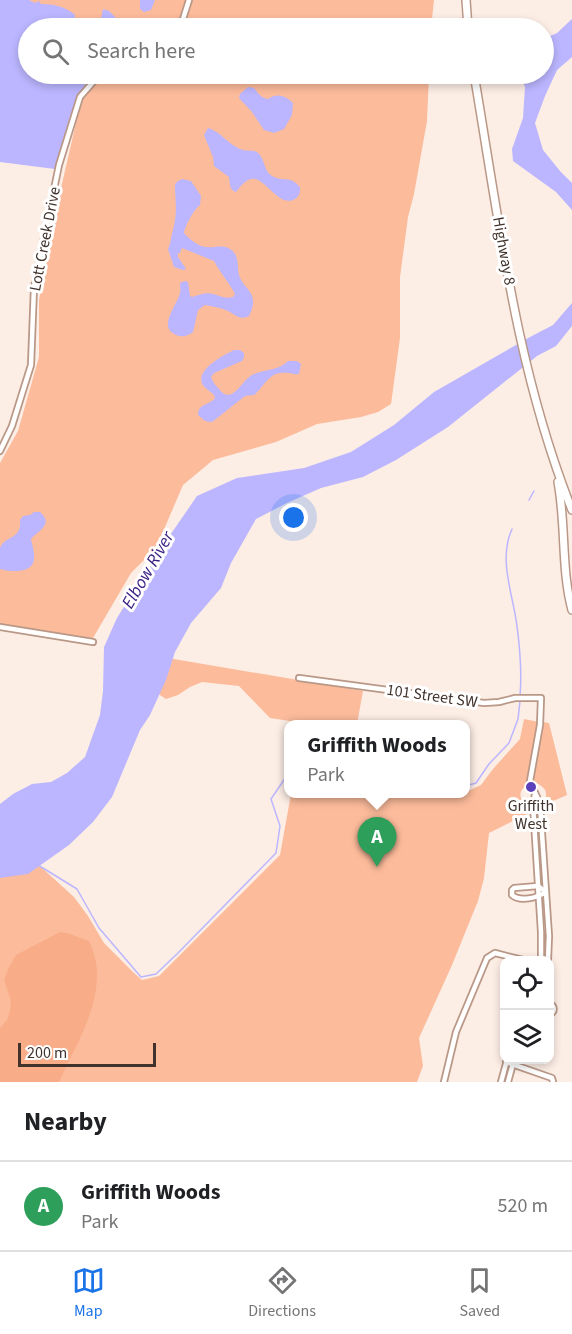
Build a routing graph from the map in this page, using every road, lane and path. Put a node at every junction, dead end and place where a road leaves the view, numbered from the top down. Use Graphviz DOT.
graph roads {
  1 [pos="189,0"];
  2 [pos="466,0"];
  3 [pos="183,18"];
  4 [pos="467,18"];
  5 [pos="92,84"];
  6 [pos="476,84"];
  7 [pos="544,427"];
  8 [pos="0,451"];
  9 [pos="572,510"];
  10 [pos="572,610"];
  11 [pos="0,627"];
  12 [pos="93,642"];
  13 [pos="299,678"];
  14 [pos="535,794"];
  15 [pos="538,886"];
  16 [pos="546,892"];
  17 [pos="539,897"];
  18 [pos="507,956"];
  19 [pos="541,956"];
  20 [pos="548,956"];
  21 [pos="505,1064"];
  22 [pos="512,1064"];
  23 [pos="518,1064"];
  24 [pos="444,1082"];
  25 [pos="501,1082"];
  26 [pos="508,1082"];
  27 [pos="553,1082"];
  1 -- 3 [label="street"];
  2 -- 4 [label="main road"];
  5 -- 8 [label="street, Lott Creek Drive"];
  6 -- 7 [label="main road, Highway 8"];
  7 -- 9 [label="main road, Highway 8"];
  7 -- 10 [label="main road, Highway 8"];
  11 -- 12 [label="street"];
  13 -- 14 [label="street, 101 Street SW"];
  14 -- 15 [label="street"];
  14 -- 16 [label="street"];
  15 -- 16 [label="street"];
  15 -- 17 [label="street"];
  15 -- 17 [label="street"];
  16 -- 17 [label="street"];
  16 -- 20 [label="street"];
  17 -- 19 [label="street"];
  18 -- 24 [label="street"];
  21 -- 25 [label="street"];
  22 -- 26 [label="street"];
  23 -- 27 [label="street"];
}
